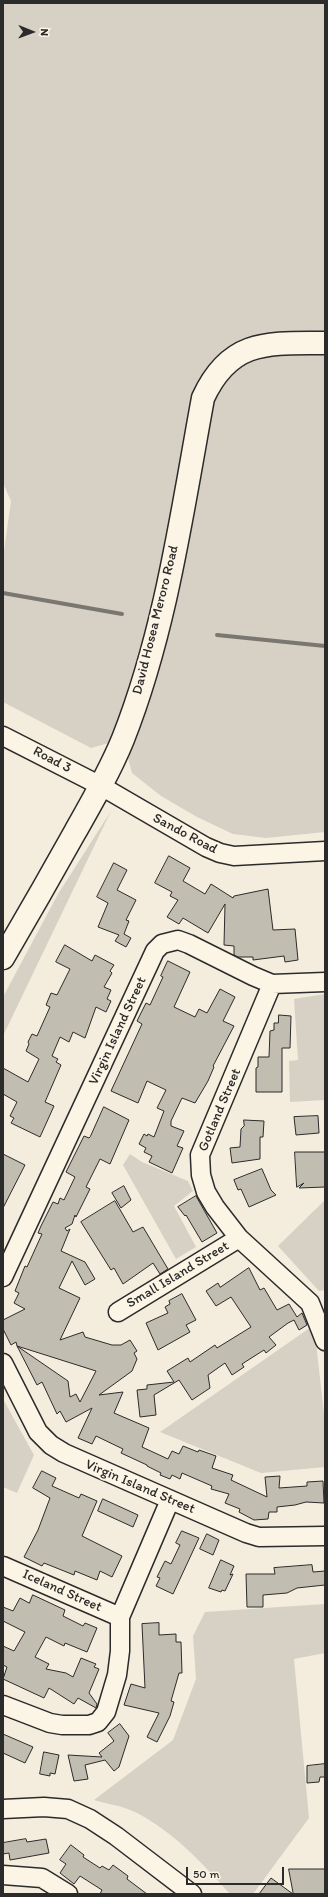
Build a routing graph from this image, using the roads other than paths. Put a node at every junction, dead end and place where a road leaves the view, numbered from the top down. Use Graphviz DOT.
graph roads {
  1 [pos="325,343"];
  2 [pos="3,736"];
  3 [pos="101,786"];
  4 [pos="325,851"];
  5 [pos="3,958"];
  6 [pos="325,982"];
  7 [pos="272,984"];
  8 [pos="239,1238"];
  9 [pos="3,1277"];
  10 [pos="118,1312"];
  11 [pos="325,1341"];
  12 [pos="3,1363"];
  13 [pos="170,1500"];
  14 [pos="325,1536"];
  15 [pos="3,1566"];
  16 [pos="120,1617"];
  17 [pos="3,1705"];
  18 [pos="3,1809"];
  19 [pos="3,1875"];
  20 [pos="68,1894"];
  21 [pos="192,1894"];
  1 -- 3 [label="main road, David Hosea Meroro Road"];
  2 -- 3 [label="street, Road 3"];
  3 -- 4 [label="street, Sando Road"];
  3 -- 5 [label="main road, David Hosea Meroro Road"];
  6 -- 7 [label="street, Virgin Island Street"];
  7 -- 8 [label="street, Gotland Street"];
  7 -- 9 [label="street, Virgin Island Street"];
  8 -- 10 [label="street, Small Island Street"];
  8 -- 11 [label="street, Gotland Street"];
  12 -- 13 [label="street, Virgin Island Street"];
  13 -- 14 [label="street, Virgin Island Street"];
  13 -- 16 [label="street"];
  15 -- 16 [label="street, Iceland Street"];
  16 -- 17 [label="street"];
  18 -- 21 [label="street"];
  19 -- 20 [label="street"];
}
